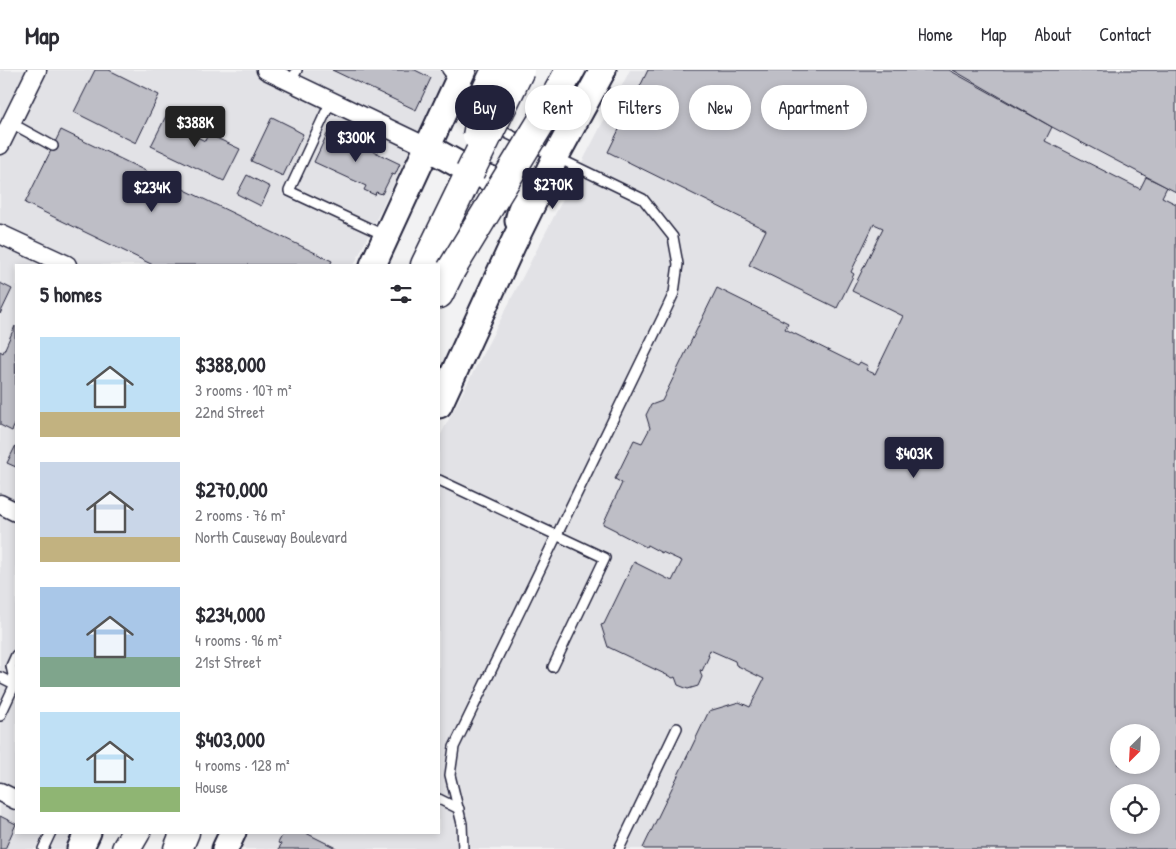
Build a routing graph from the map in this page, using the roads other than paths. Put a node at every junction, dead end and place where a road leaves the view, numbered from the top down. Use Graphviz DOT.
graph roads {
  1 [pos="37,70"];
  2 [pos="266,70"];
  3 [pos="520,70"];
  4 [pos="553,70"];
  5 [pos="570,70"];
  6 [pos="603,70"];
  7 [pos="468,74"];
  8 [pos="294,76"];
  9 [pos="331,101"];
  10 [pos="11,124"];
  11 [pos="501,130"];
  12 [pos="0,145"];
  13 [pos="53,146"];
  14 [pos="427,147"];
  15 [pos="556,156"];
  16 [pos="470,172"];
  17 [pos="0,234"];
  18 [pos="386,236"];
  19 [pos="512,246"];
  20 [pos="61,264"];
  21 [pos="372,264"];
  22 [pos="425,264"];
  23 [pos="451,270"];
  24 [pos="440,292"];
  25 [pos="440,403"];
  26 [pos="440,480"];
  27 [pos="0,504"];
  28 [pos="15,512"];
  29 [pos="556,535"];
  30 [pos="15,656"];
  31 [pos="553,667"];
  32 [pos="0,677"];
  33 [pos="15,681"];
  34 [pos="15,684"];
  35 [pos="15,687"];
  36 [pos="0,716"];
  37 [pos="677,728"];
  38 [pos="0,792"];
  39 [pos="15,800"];
  40 [pos="440,800"];
  41 [pos="459,809"];
  42 [pos="50,834"];
  43 [pos="135,834"];
  44 [pos="184,834"];
  45 [pos="232,834"];
  46 [pos="43,849"];
  47 [pos="126,849"];
  48 [pos="178,849"];
  49 [pos="225,849"];
  50 [pos="463,849"];
  51 [pos="619,849"];
  1 -- 10 [label="street"];
  2 -- 8 [label="street"];
  3 -- 16 [label="highway, bridge"];
  4 -- 23 [label="highway, bridge"];
  5 -- 23 [label="highway, bridge"];
  6 -- 15 [label="street"];
  7 -- 14 [label="street"];
  7 -- 16 [label="highway, bridge"];
  8 -- 9 [label="street"];
  9 -- 14 [label="street"];
  9 -- 18 [label="lane"];
  10 -- 12 [label="street"];
  10 -- 13 [label="lane"];
  11 -- 15 [label="lane"];
  14 -- 18 [label="street"];
  14 -- 19 [label="street"];
  15 -- 19 [label="street"];
  15 -- 29 [label="lane"];
  16 -- 22 [label="highway"];
  17 -- 20 [label="street"];
  18 -- 21 [label="street"];
  19 -- 25 [label="street"];
  23 -- 24 [label="highway"];
  26 -- 29 [label="lane"];
  27 -- 28 [label="street"];
  29 -- 31 [label="lane"];
  29 -- 41 [label="lane"];
  30 -- 33 [label="lane"];
  32 -- 34 [label="lane"];
  35 -- 36 [label="lane"];
  37 -- 51 [label="lane"];
  38 -- 39 [label="street"];
  40 -- 41 [label="lane"];
  41 -- 50 [label="lane"];
  42 -- 46 [label="lane"];
  43 -- 47 [label="highway"];
  44 -- 48 [label="highway"];
  45 -- 49 [label="street"];
}
